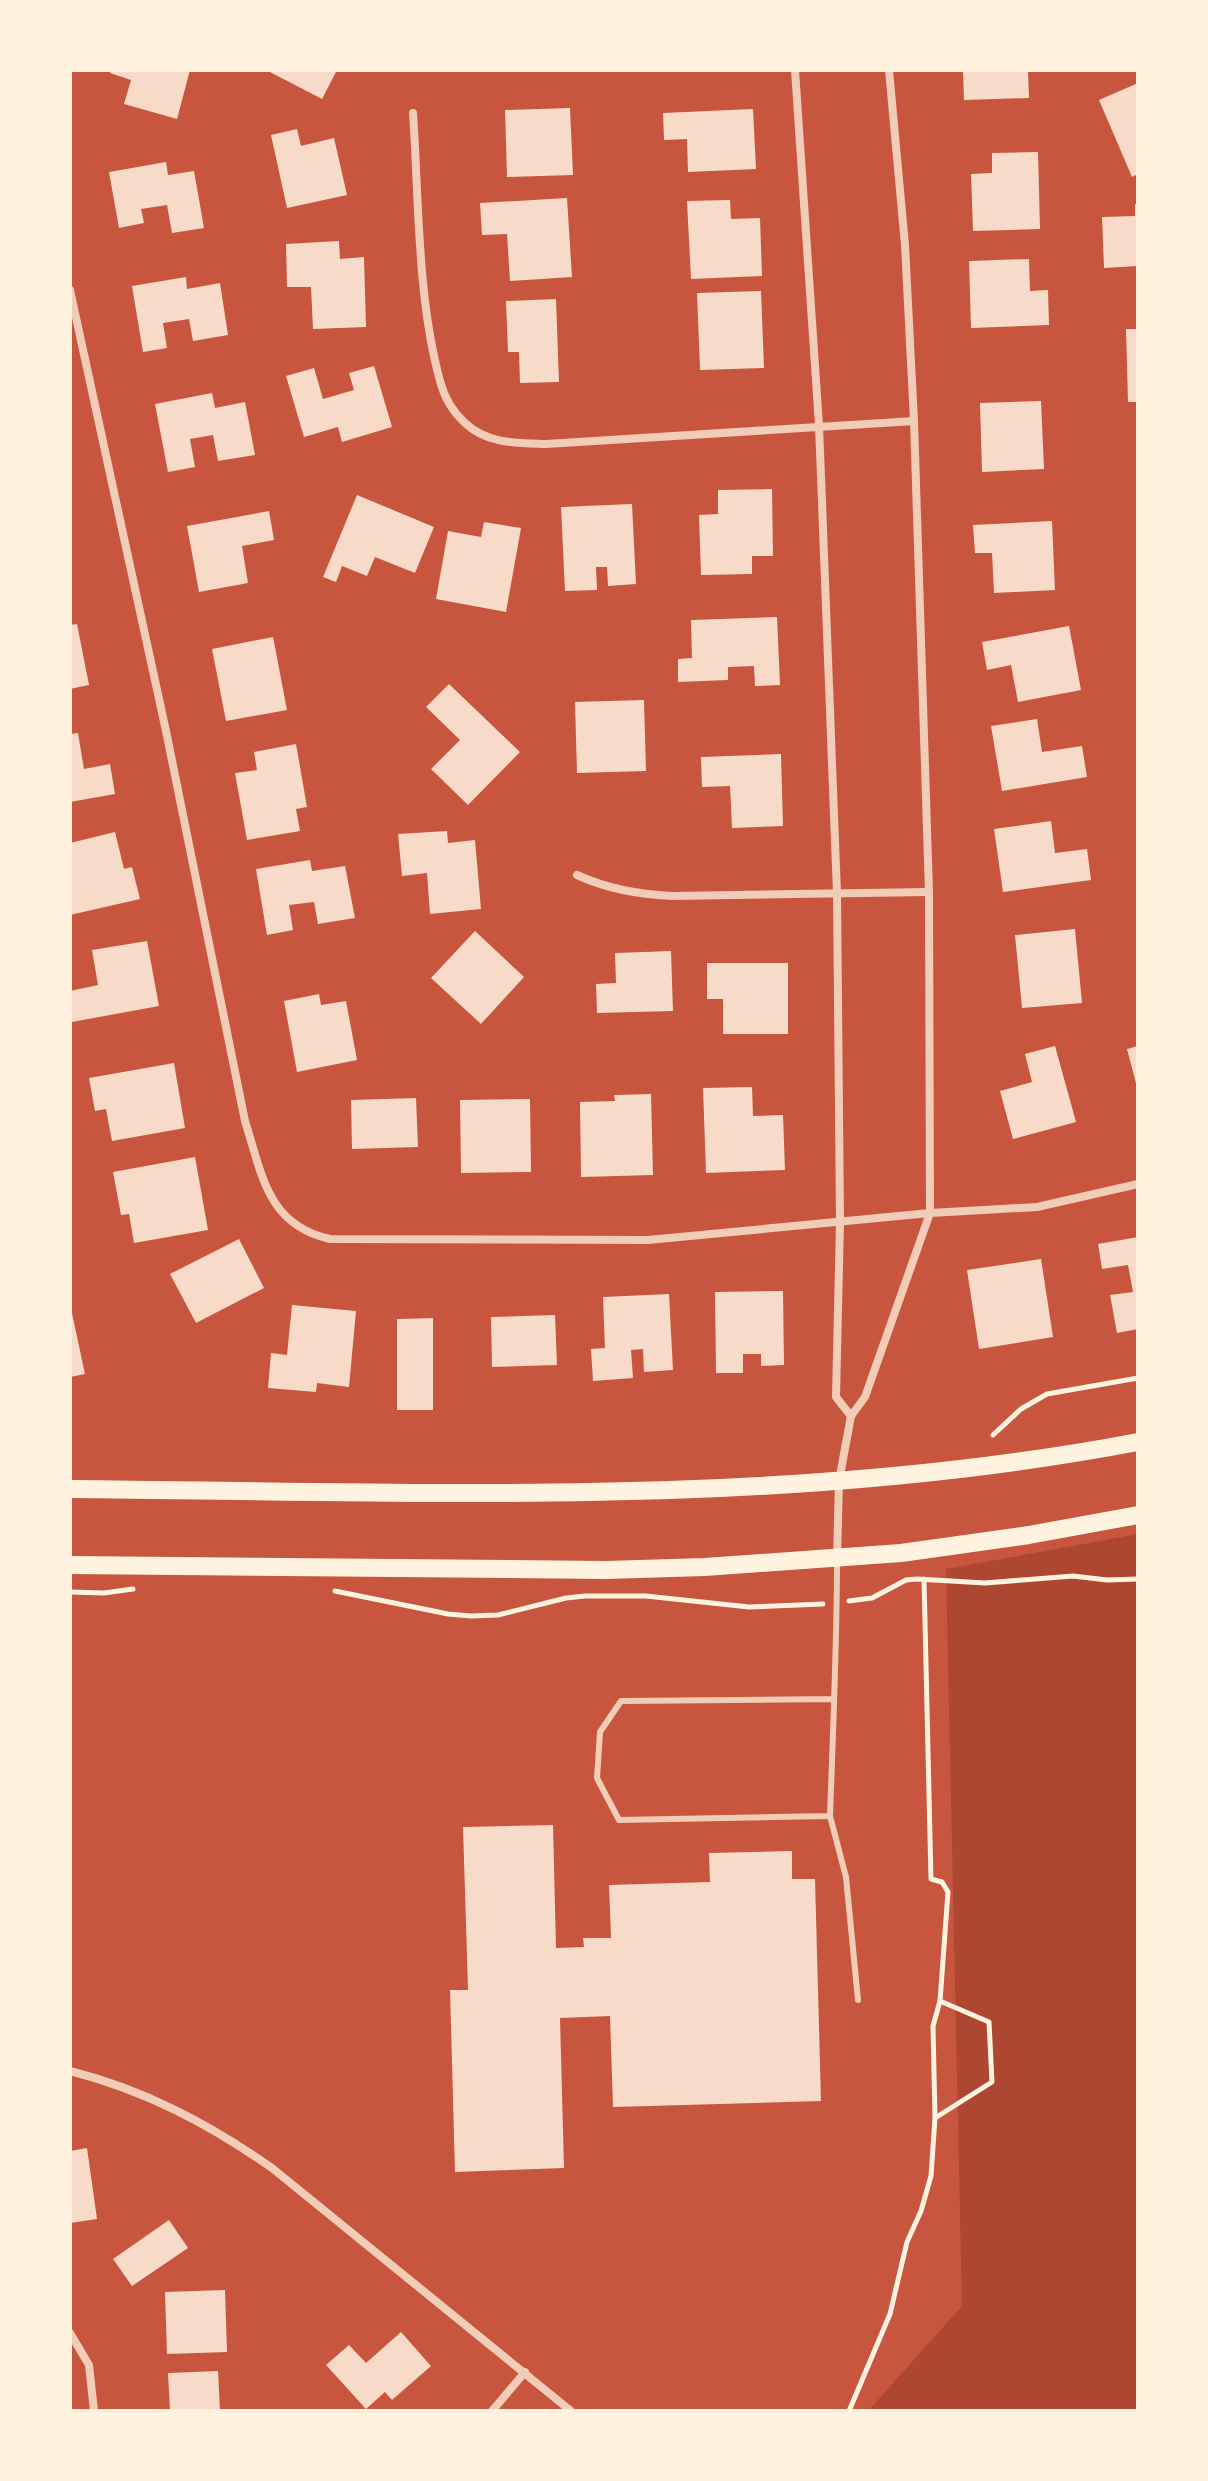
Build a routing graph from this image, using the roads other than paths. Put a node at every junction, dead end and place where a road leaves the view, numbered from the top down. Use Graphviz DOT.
graph roads {
  1 [pos="795,70"];
  2 [pos="889,70"];
  3 [pos="413,113"];
  4 [pos="70,290"];
  5 [pos="914,421"];
  6 [pos="819,425"];
  7 [pos="577,875"];
  8 [pos="929,892"];
  9 [pos="837,893"];
  10 [pos="1138,1184"];
  11 [pos="930,1213"];
  12 [pos="840,1222"];
  13 [pos="851,1416"];
  14 [pos="1138,1442"];
  15 [pos="839,1481"];
  16 [pos="70,1489"];
  17 [pos="1138,1515"];
  18 [pos="837,1559"];
  19 [pos="70,1565"];
  20 [pos="834,1699"];
  21 [pos="830,1816"];
  22 [pos="858,2000"];
  23 [pos="70,2071"];
  24 [pos="70,2333"];
  25 [pos="525,2372"];
  26 [pos="94,2411"];
  27 [pos="492,2411"];
  28 [pos="571,2411"];
  1 -- 6 [label="street"];
  2 -- 5 [label="street"];
  3 -- 6 [label="street"];
  4 -- 12 [label="street"];
  5 -- 6 [label="street"];
  5 -- 8 [label="street"];
  6 -- 9 [label="street"];
  7 -- 9 [label="street"];
  8 -- 9 [label="street"];
  8 -- 11 [label="street"];
  9 -- 12 [label="street"];
  10 -- 11 [label="street"];
  11 -- 12 [label="street"];
  11 -- 13 [label="street"];
  12 -- 13 [label="street"];
  13 -- 15 [label="street"];
  14 -- 15 [label="main road"];
  15 -- 16 [label="main road"];
  15 -- 18 [label="street"];
  17 -- 18 [label="main road"];
  18 -- 19 [label="main road"];
  18 -- 20 [label="lane"];
  20 -- 21 [label="lane"];
  20 -- 21 [label="lane"];
  21 -- 22 [label="lane"];
  23 -- 25 [label="street"];
  24 -- 26 [label="street"];
  25 -- 27 [label="street"];
  25 -- 28 [label="street"];
}
